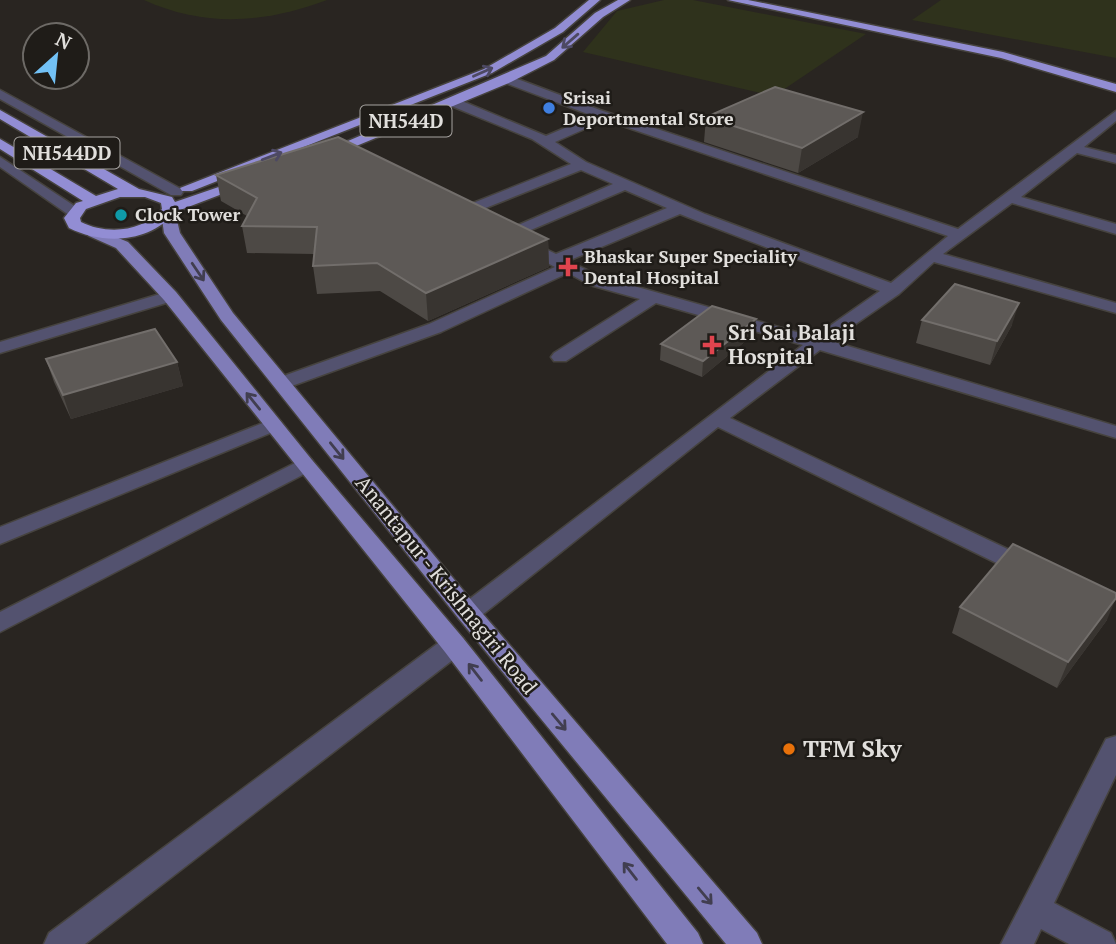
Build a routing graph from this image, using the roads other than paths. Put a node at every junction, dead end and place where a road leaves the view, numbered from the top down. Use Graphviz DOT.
graph roads {
  1 [pos="595,0"];
  2 [pos="625,0"];
  3 [pos="733,0"];
  4 [pos="764,0"];
  5 [pos="507,79"];
  6 [pos="1116,81"];
  7 [pos="1116,88"];
  8 [pos="0,94"];
  9 [pos="453,102"];
  10 [pos="0,114"];
  11 [pos="1116,115"];
  12 [pos="605,116"];
  13 [pos="314,140"];
  14 [pos="545,141"];
  15 [pos="0,143"];
  16 [pos="1074,148"];
  17 [pos="339,149"];
  18 [pos="313,158"];
  19 [pos="1116,159"];
  20 [pos="0,162"];
  21 [pos="364,162"];
  22 [pos="581,165"];
  23 [pos="261,177"];
  24 [pos="626,184"];
  25 [pos="134,192"];
  26 [pos="1010,198"];
  27 [pos="92,200"];
  28 [pos="169,202"];
  29 [pos="680,208"];
  30 [pos="74,212"];
  31 [pos="496,229"];
  32 [pos="1116,229"];
  33 [pos="94,233"];
  34 [pos="961,234"];
  35 [pos="931,256"];
  36 [pos="561,264"];
  37 [pos="892,290"];
  38 [pos="170,296"];
  39 [pos="654,298"];
  40 [pos="1116,308"];
  41 [pos="817,343"];
  42 [pos="0,348"];
  43 [pos="560,357"];
  44 [pos="282,383"];
  45 [pos="716,419"];
  46 [pos="273,425"];
  47 [pos="1116,432"];
  48 [pos="305,465"];
  49 [pos="0,536"];
  50 [pos="1043,576"];
  51 [pos="468,613"];
  52 [pos="0,623"];
  53 [pos="454,645"];
  54 [pos="1116,747"];
  55 [pos="1035,909"];
  56 [pos="60,944"];
  57 [pos="687,944"];
  58 [pos="746,944"];
  59 [pos="1017,944"];
  60 [pos="1100,944"];
  13 -- 1 [label="highway, NH544D, one-way"];
  2 -- 5 [label="highway, NH544D, one-way"];
  3 -- 7 [label="highway"];
  4 -- 6 [label="highway"];
  5 -- 9 [label="highway, NH544D"];
  5 -- 12 [label="street"];
  8 -- 28 [label="street"];
  9 -- 14 [label="street"];
  9 -- 17 [label="highway, NH544D"];
  10 -- 25 [label="highway, NH544DD"];
  11 -- 16 [label="street"];
  12 -- 14 [label="street"];
  12 -- 34 [label="street"];
  13 -- 17 [label="street"];
  28 -- 13 [label="highway, NH544D, one-way"];
  14 -- 22 [label="street"];
  15 -- 27 [label="highway, NH544DD"];
  16 -- 19 [label="street"];
  16 -- 26 [label="street"];
  17 -- 18 [label="highway, NH544D"];
  17 -- 21 [label="street"];
  20 -- 30 [label="street"];
  22 -- 24 [label="street"];
  22 -- 31 [label="street"];
  23 -- 28 [label="highway, NH544D"];
  24 -- 29 [label="street"];
  24 -- 31 [label="street"];
  25 -- 27 [label="highway, NH544D"];
  25 -- 28 [label="highway, NH544D"];
  26 -- 32 [label="street"];
  26 -- 34 [label="street"];
  27 -- 30 [label="highway, NH544D"];
  28 -- 33 [label="highway, NH544D"];
  28 -- 44 [label="main road, Anantapur - Krishnagiri Road, one-way"];
  29 -- 36 [label="street"];
  29 -- 37 [label="street"];
  30 -- 33 [label="highway, Anantapur - Krishnagiri Road"];
  31 -- 36 [label="street"];
  33 -- 38 [label="main road, Anantapur - Krishnagiri Road"];
  34 -- 35 [label="street"];
  35 -- 37 [label="street"];
  35 -- 40 [label="street"];
  36 -- 39 [label="street"];
  36 -- 44 [label="street"];
  37 -- 41 [label="street"];
  38 -- 42 [label="street"];
  46 -- 38 [label="main road, Anantapur - Krishnagiri Road, one-way"];
  39 -- 41 [label="street"];
  39 -- 43 [label="street"];
  41 -- 45 [label="street"];
  41 -- 47 [label="street"];
  44 -- 51 [label="main road, Anantapur - Krishnagiri Road, one-way"];
  45 -- 50 [label="street"];
  45 -- 51 [label="street"];
  46 -- 48 [label="main road, Anantapur - Krishnagiri Road"];
  46 -- 49 [label="street"];
  48 -- 52 [label="street"];
  48 -- 53 [label="main road, Anantapur - Krishnagiri Road"];
  51 -- 58 [label="main road, Anantapur - Krishnagiri Road, one-way"];
  53 -- 56 [label="street"];
  57 -- 53 [label="main road, Anantapur - Krishnagiri Road, one-way"];
  54 -- 55 [label="street"];
  55 -- 59 [label="street"];
  55 -- 60 [label="street"];
}
